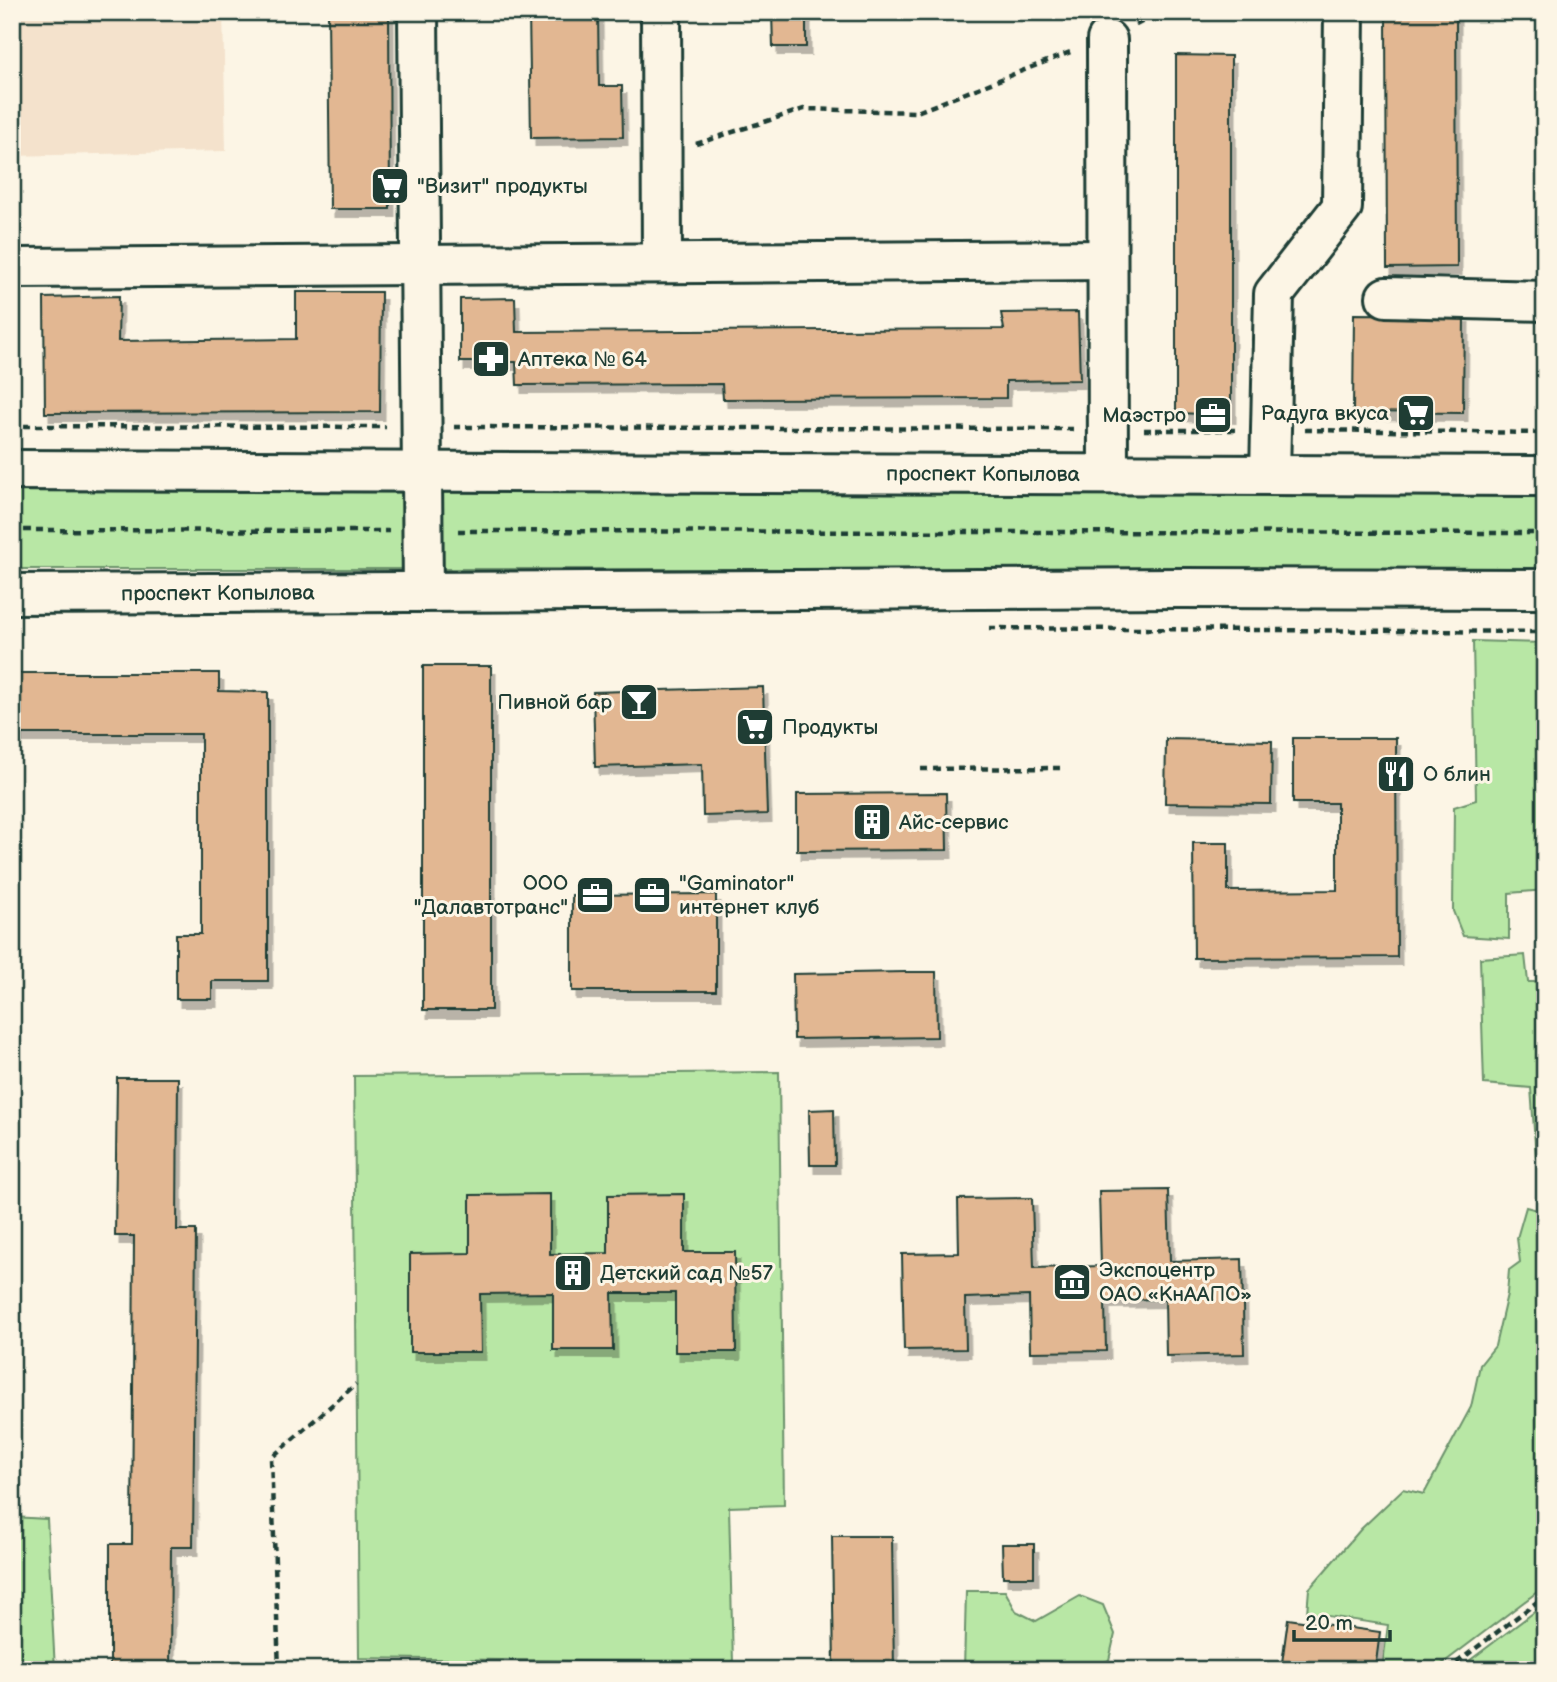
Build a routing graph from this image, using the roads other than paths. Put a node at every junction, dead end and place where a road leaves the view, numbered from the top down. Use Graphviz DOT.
graph roads {
  1 [pos="418,12"];
  2 [pos="661,12"];
  3 [pos="1343,12"];
  4 [pos="1107,40"];
  5 [pos="1107,260"];
  6 [pos="662,263"];
  7 [pos="419,265"];
  8 [pos="17,268"];
  9 [pos="1386,298"];
  10 [pos="1545,301"];
  11 [pos="12,470"];
  12 [pos="421,471"];
  13 [pos="1108,473"];
  14 [pos="1270,474"];
  15 [pos="1545,476"];
  16 [pos="1545,589"];
  17 [pos="423,592"];
  18 [pos="12,594"];
  1 -- 7 [label="street"];
  2 -- 6 [label="street"];
  3 -- 14 [label="street"];
  4 -- 5 [label="street"];
  5 -- 6 [label="street"];
  5 -- 13 [label="street"];
  6 -- 7 [label="street"];
  7 -- 8 [label="street"];
  7 -- 12 [label="street"];
  9 -- 10 [label="street"];
  11 -- 12 [label="street, проспект Копылова"];
  12 -- 13 [label="street, проспект Копылова"];
  12 -- 17 [label="street"];
  13 -- 14 [label="street, проспект Копылова"];
  14 -- 15 [label="street, проспект Копылова"];
  16 -- 17 [label="street, проспект Копылова"];
  17 -- 18 [label="street, проспект Копылова"];
}
